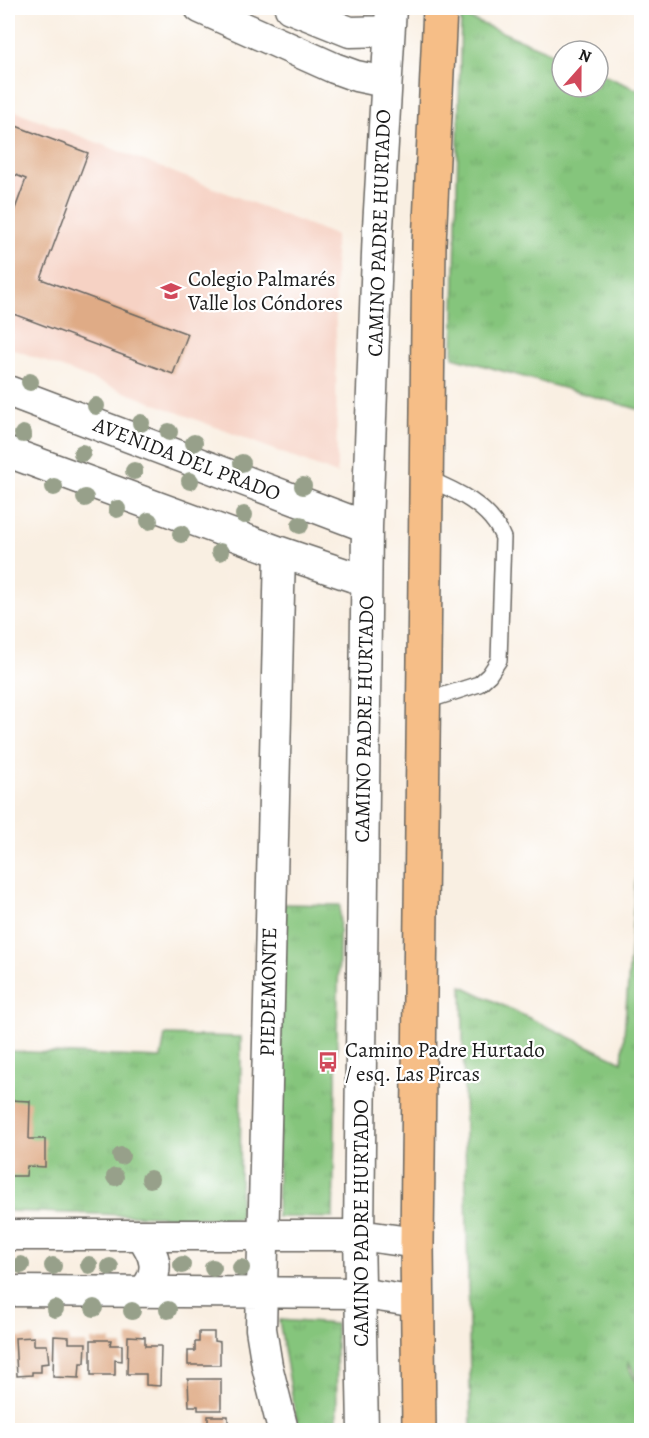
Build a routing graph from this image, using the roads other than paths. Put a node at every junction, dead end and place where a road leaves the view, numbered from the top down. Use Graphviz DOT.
graph roads {
  1 [pos="200,8"];
  2 [pos="290,8"];
  3 [pos="440,8"];
  4 [pos="390,20"];
  5 [pos="385,82"];
  6 [pos="8,391"];
  7 [pos="8,452"];
  8 [pos="426,478"];
  9 [pos="367,527"];
  10 [pos="280,552"];
  11 [pos="366,581"];
  12 [pos="423,702"];
  13 [pos="8,1235"];
  14 [pos="141,1235"];
  15 [pos="262,1235"];
  16 [pos="359,1235"];
  17 [pos="417,1243"];
  18 [pos="8,1292"];
  19 [pos="143,1292"];
  20 [pos="261,1292"];
  21 [pos="359,1293"];
  22 [pos="417,1302"];
  23 [pos="283,1431"];
  24 [pos="363,1431"];
  25 [pos="419,1431"];
  1 -- 5 [label="street"];
  2 -- 4 [label="street"];
  3 -- 8 [label="main road"];
  4 -- 5 [label="street, CAMINO PADRE HURTADO"];
  5 -- 9 [label="street, CAMINO PADRE HURTADO"];
  6 -- 9 [label="street, AVENIDA DEL PRADO"];
  7 -- 10 [label="street"];
  8 -- 12 [label="main road"];
  8 -- 12 [label="lane"];
  9 -- 11 [label="street, CAMINO PADRE HURTADO"];
  10 -- 11 [label="street"];
  10 -- 15 [label="street, PIEDEMONTE"];
  11 -- 16 [label="street, CAMINO PADRE HURTADO"];
  12 -- 17 [label="main road"];
  13 -- 14 [label="street"];
  14 -- 15 [label="street"];
  14 -- 19 [label="street"];
  15 -- 16 [label="street"];
  15 -- 20 [label="street, PIEDEMONTE"];
  16 -- 17 [label="street"];
  16 -- 21 [label="street, CAMINO PADRE HURTADO"];
  17 -- 22 [label="main road"];
  18 -- 19 [label="street"];
  19 -- 20 [label="street"];
  20 -- 21 [label="street"];
  20 -- 23 [label="street, PIEDEMONTE"];
  21 -- 22 [label="street"];
  21 -- 24 [label="street, CAMINO PADRE HURTADO"];
  22 -- 25 [label="main road"];
}
